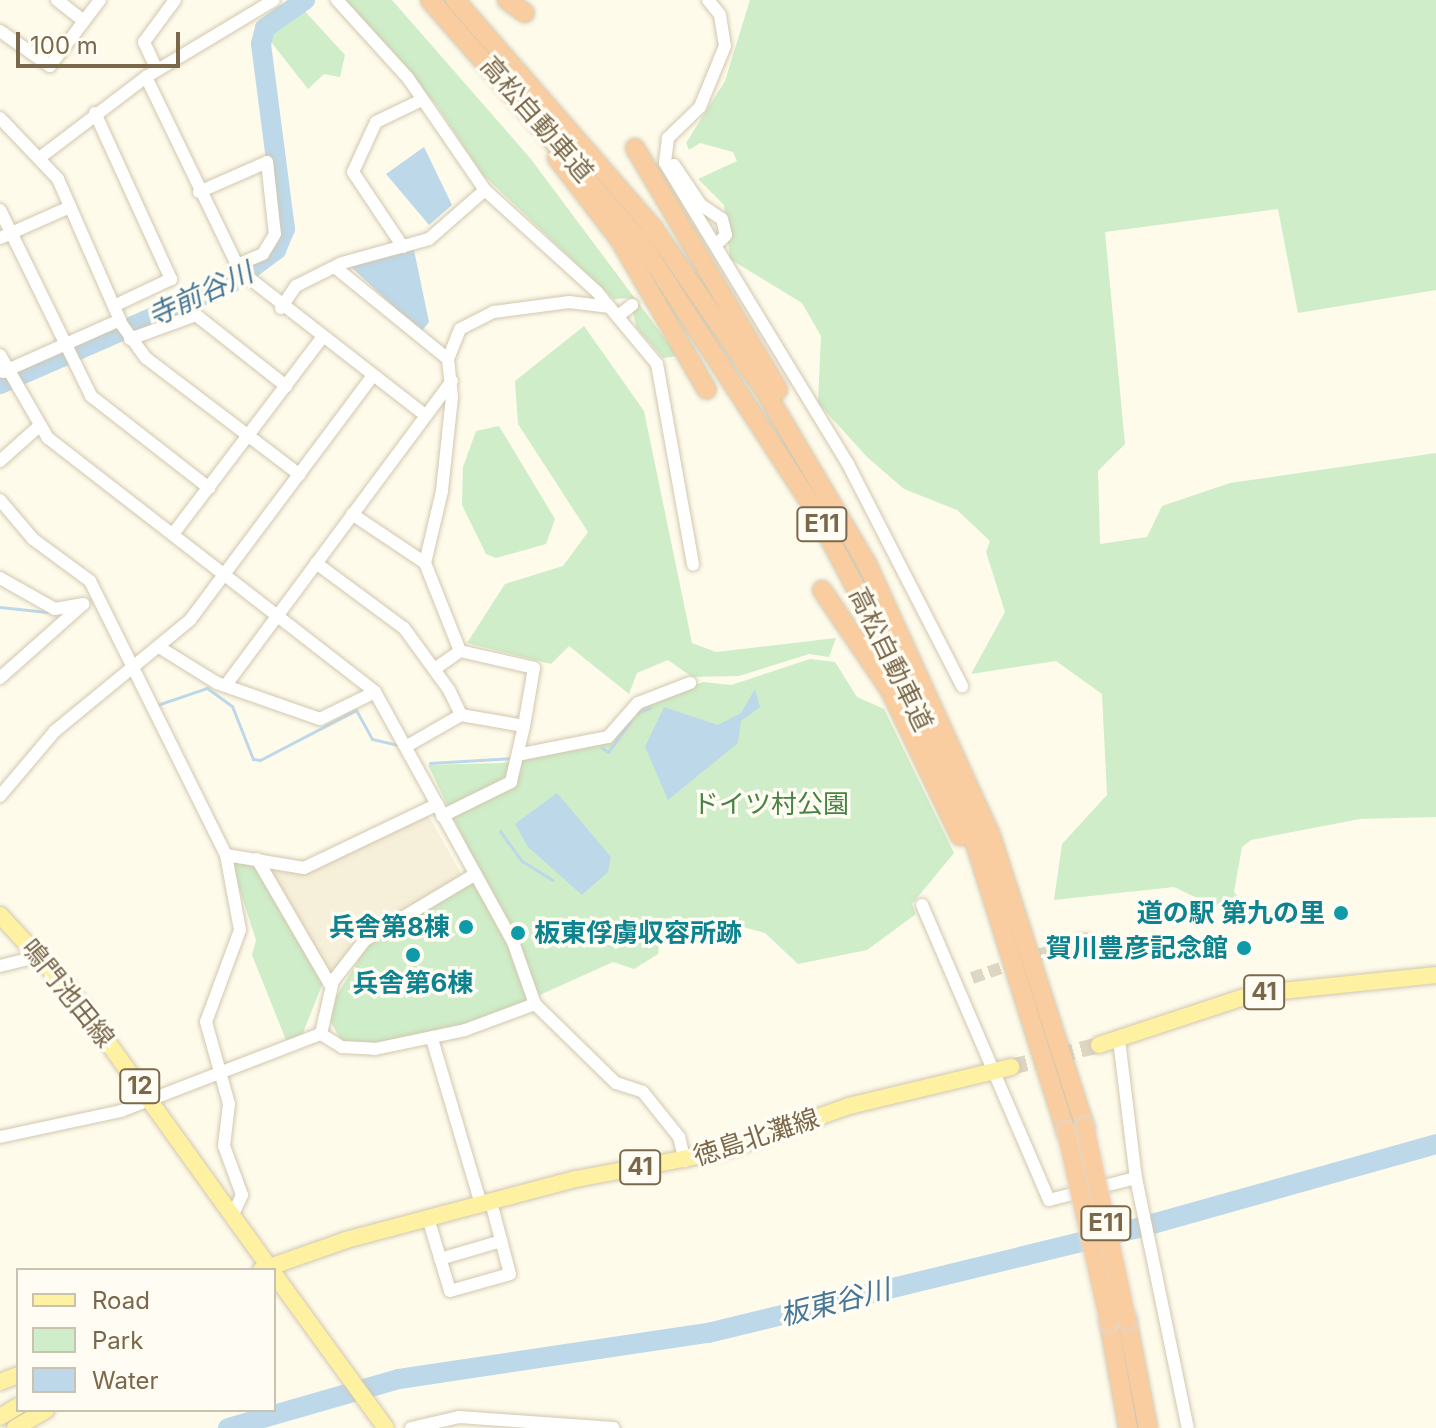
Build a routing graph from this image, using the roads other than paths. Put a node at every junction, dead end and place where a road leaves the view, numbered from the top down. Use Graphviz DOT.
graph roads {
  1 [pos="57,0"];
  2 [pos="100,0"];
  3 [pos="175,0"];
  4 [pos="274,0"];
  5 [pos="337,0"];
  6 [pos="430,0"];
  7 [pos="455,0"];
  8 [pos="507,0"];
  9 [pos="708,0"];
  10 [pos="525,13"];
  11 [pos="84,21"];
  12 [pos="0,31"];
  13 [pos="152,74"];
  14 [pos="511,87"];
  15 [pos="422,100"];
  16 [pos="95,113"];
  17 [pos="0,118"];
  18 [pos="635,148"];
  19 [pos="665,153"];
  20 [pos="42,156"];
  21 [pos="485,190"];
  22 [pos="199,192"];
  23 [pos="70,207"];
  24 [pos="0,210"];
  25 [pos="6,235"];
  26 [pos="718,243"];
  27 [pos="403,247"];
  28 [pos="336,268"];
  29 [pos="241,273"];
  30 [pos="632,305"];
  31 [pos="114,306"];
  32 [pos="281,308"];
  33 [pos="614,312"];
  34 [pos="125,330"];
  35 [pos="322,338"];
  36 [pos="64,353"];
  37 [pos="0,355"];
  38 [pos="448,359"];
  39 [pos="7,376"];
  40 [pos="372,377"];
  41 [pos="452,381"];
  42 [pos="286,386"];
  43 [pos="707,390"];
  44 [pos="425,415"];
  45 [pos="37,428"];
  46 [pos="248,437"];
  47 [pos="0,461"];
  48 [pos="300,475"];
  49 [pos="209,488"];
  50 [pos="830,499"];
  51 [pos="1,507"];
  52 [pos="352,514"];
  53 [pos="173,534"];
  54 [pos="316,563"];
  55 [pos="425,563"];
  56 [pos="693,565"];
  57 [pos="226,575"];
  58 [pos="0,578"];
  59 [pos="822,590"];
  60 [pos="98,597"];
  61 [pos="81,606"];
  62 [pos="279,614"];
  63 [pos="159,647"];
  64 [pos="460,651"];
  65 [pos="133,668"];
  66 [pos="436,668"];
  67 [pos="0,678"];
  68 [pos="690,683"];
  69 [pos="226,685"];
  70 [pos="962,686"];
  71 [pos="375,692"];
  72 [pos="461,715"];
  73 [pos="524,726"];
  74 [pos="407,746"];
  75 [pos="522,754"];
  76 [pos="0,796"];
  77 [pos="440,810"];
  78 [pos="226,855"];
  79 [pos="257,859"];
  80 [pos="474,875"];
  81 [pos="922,905"];
  82 [pos="0,915"];
  83 [pos="40,956"];
  84 [pos="0,966"];
  85 [pos="1022,973"];
  86 [pos="1436,975"];
  87 [pos="331,986"];
  88 [pos="535,1004"];
  89 [pos="321,1034"];
  90 [pos="432,1039"];
  91 [pos="1119,1040"];
  92 [pos="1099,1045"];
  93 [pos="1011,1067"];
  94 [pos="220,1071"];
  95 [pos="990,1071"];
  96 [pos="149,1098"];
  97 [pos="1076,1129"];
  98 [pos="0,1137"];
  99 [pos="685,1161"];
  100 [pos="1137,1180"];
  101 [pos="486,1203"];
  102 [pos="232,1216"];
  103 [pos="428,1218"];
  104 [pos="501,1241"];
  105 [pos="440,1259"];
  106 [pos="268,1268"];
  107 [pos="275,1268"];
  108 [pos="276,1279"];
  109 [pos="1118,1321"];
  110 [pos="43,1412"];
  111 [pos="385,1427"];
  112 [pos="15,1428"];
  113 [pos="411,1428"];
  114 [pos="614,1428"];
  115 [pos="1128,1428"];
  116 [pos="1148,1428"];
  117 [pos="1188,1428"];
  1 -- 11 [label="street"];
  2 -- 11 [label="street"];
  3 -- 13 [label="street"];
  4 -- 13 [label="street"];
  5 -- 15 [label="street"];
  6 -- 14 [label="highway, 高松自動車道 / E11"];
  7 -- 50 [label="highway, 高松自動車道 / E11"];
  8 -- 10 [label="highway"];
  9 -- 19 [label="street"];
  11 -- 12 [label="street"];
  13 -- 16 [label="street"];
  13 -- 22 [label="street"];
  14 -- 43 [label="highway"];
  14 -- 85 [label="highway, 高松自動車道 / E11"];
  15 -- 21 [label="street"];
  15 -- 27 [label="street"];
  16 -- 20 [label="street"];
  16 -- 31 [label="street"];
  17 -- 20 [label="street"];
  18 -- 50 [label="highway"];
  19 -- 26 [label="street"];
  19 -- 70 [label="street"];
  20 -- 23 [label="street"];
  21 -- 27 [label="street"];
  21 -- 33 [label="street"];
  22 -- 29 [label="street"];
  22 -- 29 [label="street"];
  23 -- 25 [label="street"];
  23 -- 31 [label="street"];
  24 -- 25 [label="street"];
  25 -- 36 [label="street"];
  27 -- 28 [label="street"];
  28 -- 32 [label="street"];
  28 -- 38 [label="street"];
  29 -- 32 [label="street"];
  30 -- 33 [label="street"];
  31 -- 34 [label="street"];
  32 -- 35 [label="street"];
  33 -- 38 [label="street"];
  33 -- 56 [label="street"];
  34 -- 36 [label="street"];
  34 -- 42 [label="street"];
  34 -- 46 [label="street"];
  35 -- 40 [label="street"];
  35 -- 42 [label="street"];
  36 -- 39 [label="street"];
  36 -- 49 [label="street"];
  37 -- 39 [label="street"];
  38 -- 41 [label="street"];
  39 -- 45 [label="street"];
  40 -- 44 [label="street"];
  40 -- 48 [label="street"];
  41 -- 44 [label="street"];
  41 -- 55 [label="street"];
  42 -- 46 [label="street"];
  44 -- 52 [label="street"];
  45 -- 47 [label="street"];
  45 -- 53 [label="street"];
  46 -- 48 [label="street"];
  46 -- 49 [label="street"];
  48 -- 57 [label="street"];
  49 -- 53 [label="street"];
  50 -- 97 [label="highway, 高松自動車道 / E11"];
  51 -- 60 [label="street"];
  52 -- 54 [label="street"];
  52 -- 55 [label="street"];
  53 -- 57 [label="street"];
  54 -- 62 [label="street"];
  54 -- 66 [label="street"];
  55 -- 64 [label="street"];
  57 -- 62 [label="street"];
  57 -- 63 [label="street"];
  58 -- 61 [label="street"];
  59 -- 85 [label="highway"];
  60 -- 61 [label="street"];
  60 -- 65 [label="street"];
  61 -- 67 [label="street"];
  62 -- 69 [label="street"];
  62 -- 71 [label="street"];
  63 -- 65 [label="street"];
  63 -- 69 [label="street"];
  64 -- 66 [label="street"];
  64 -- 73 [label="street"];
  65 -- 76 [label="street"];
  65 -- 78 [label="street"];
  66 -- 72 [label="street"];
  68 -- 75 [label="street"];
  69 -- 71 [label="street"];
  71 -- 74 [label="street"];
  72 -- 73 [label="street"];
  72 -- 74 [label="street"];
  73 -- 75 [label="street"];
  74 -- 77 [label="street"];
  75 -- 77 [label="street"];
  77 -- 79 [label="street"];
  77 -- 80 [label="street"];
  78 -- 79 [label="street"];
  78 -- 94 [label="street"];
  79 -- 87 [label="street"];
  80 -- 87 [label="street"];
  80 -- 88 [label="street"];
  81 -- 95 [label="street"];
  82 -- 83 [label="main road, 鳴門池田線 / 12"];
  83 -- 84 [label="street"];
  83 -- 96 [label="main road, 鳴門池田線 / 12"];
  85 -- 97 [label="highway, 高松自動車道 / E11"];
  86 -- 91 [label="main road, 41"];
  87 -- 89 [label="street"];
  88 -- 90 [label="street"];
  88 -- 99 [label="street"];
  89 -- 90 [label="street"];
  89 -- 94 [label="street"];
  90 -- 101 [label="street"];
  91 -- 92 [label="main road, 41"];
  91 -- 100 [label="street"];
  93 -- 95 [label="main road, 徳島北灘線 / 41"];
  94 -- 96 [label="street"];
  94 -- 102 [label="street"];
  95 -- 99 [label="main road, 徳島北灘線 / 41"];
  95 -- 100 [label="street"];
  96 -- 98 [label="street"];
  96 -- 102 [label="main road, 鳴門池田線 / 12"];
  97 -- 109 [label="highway, 高松自動車道 / E11, bridge"];
  99 -- 101 [label="main road, 徳島北灘線 / 41"];
  100 -- 117 [label="street"];
  101 -- 103 [label="main road, 徳島北灘線 / 41"];
  101 -- 104 [label="street"];
  102 -- 106 [label="main road, 鳴門池田線 / 12"];
  103 -- 105 [label="street"];
  103 -- 107 [label="main road, 徳島北灘線 / 41"];
  104 -- 105 [label="street"];
  104 -- 105 [label="street"];
  108 -- 111 [label="main road, 鳴門池田線 / 12"];
  109 -- 115 [label="highway, 高松自動車道 / E11"];
  109 -- 116 [label="highway, 高松自動車道 / E11"];
  110 -- 112 [label="main road"];
  113 -- 114 [label="street"];
}
